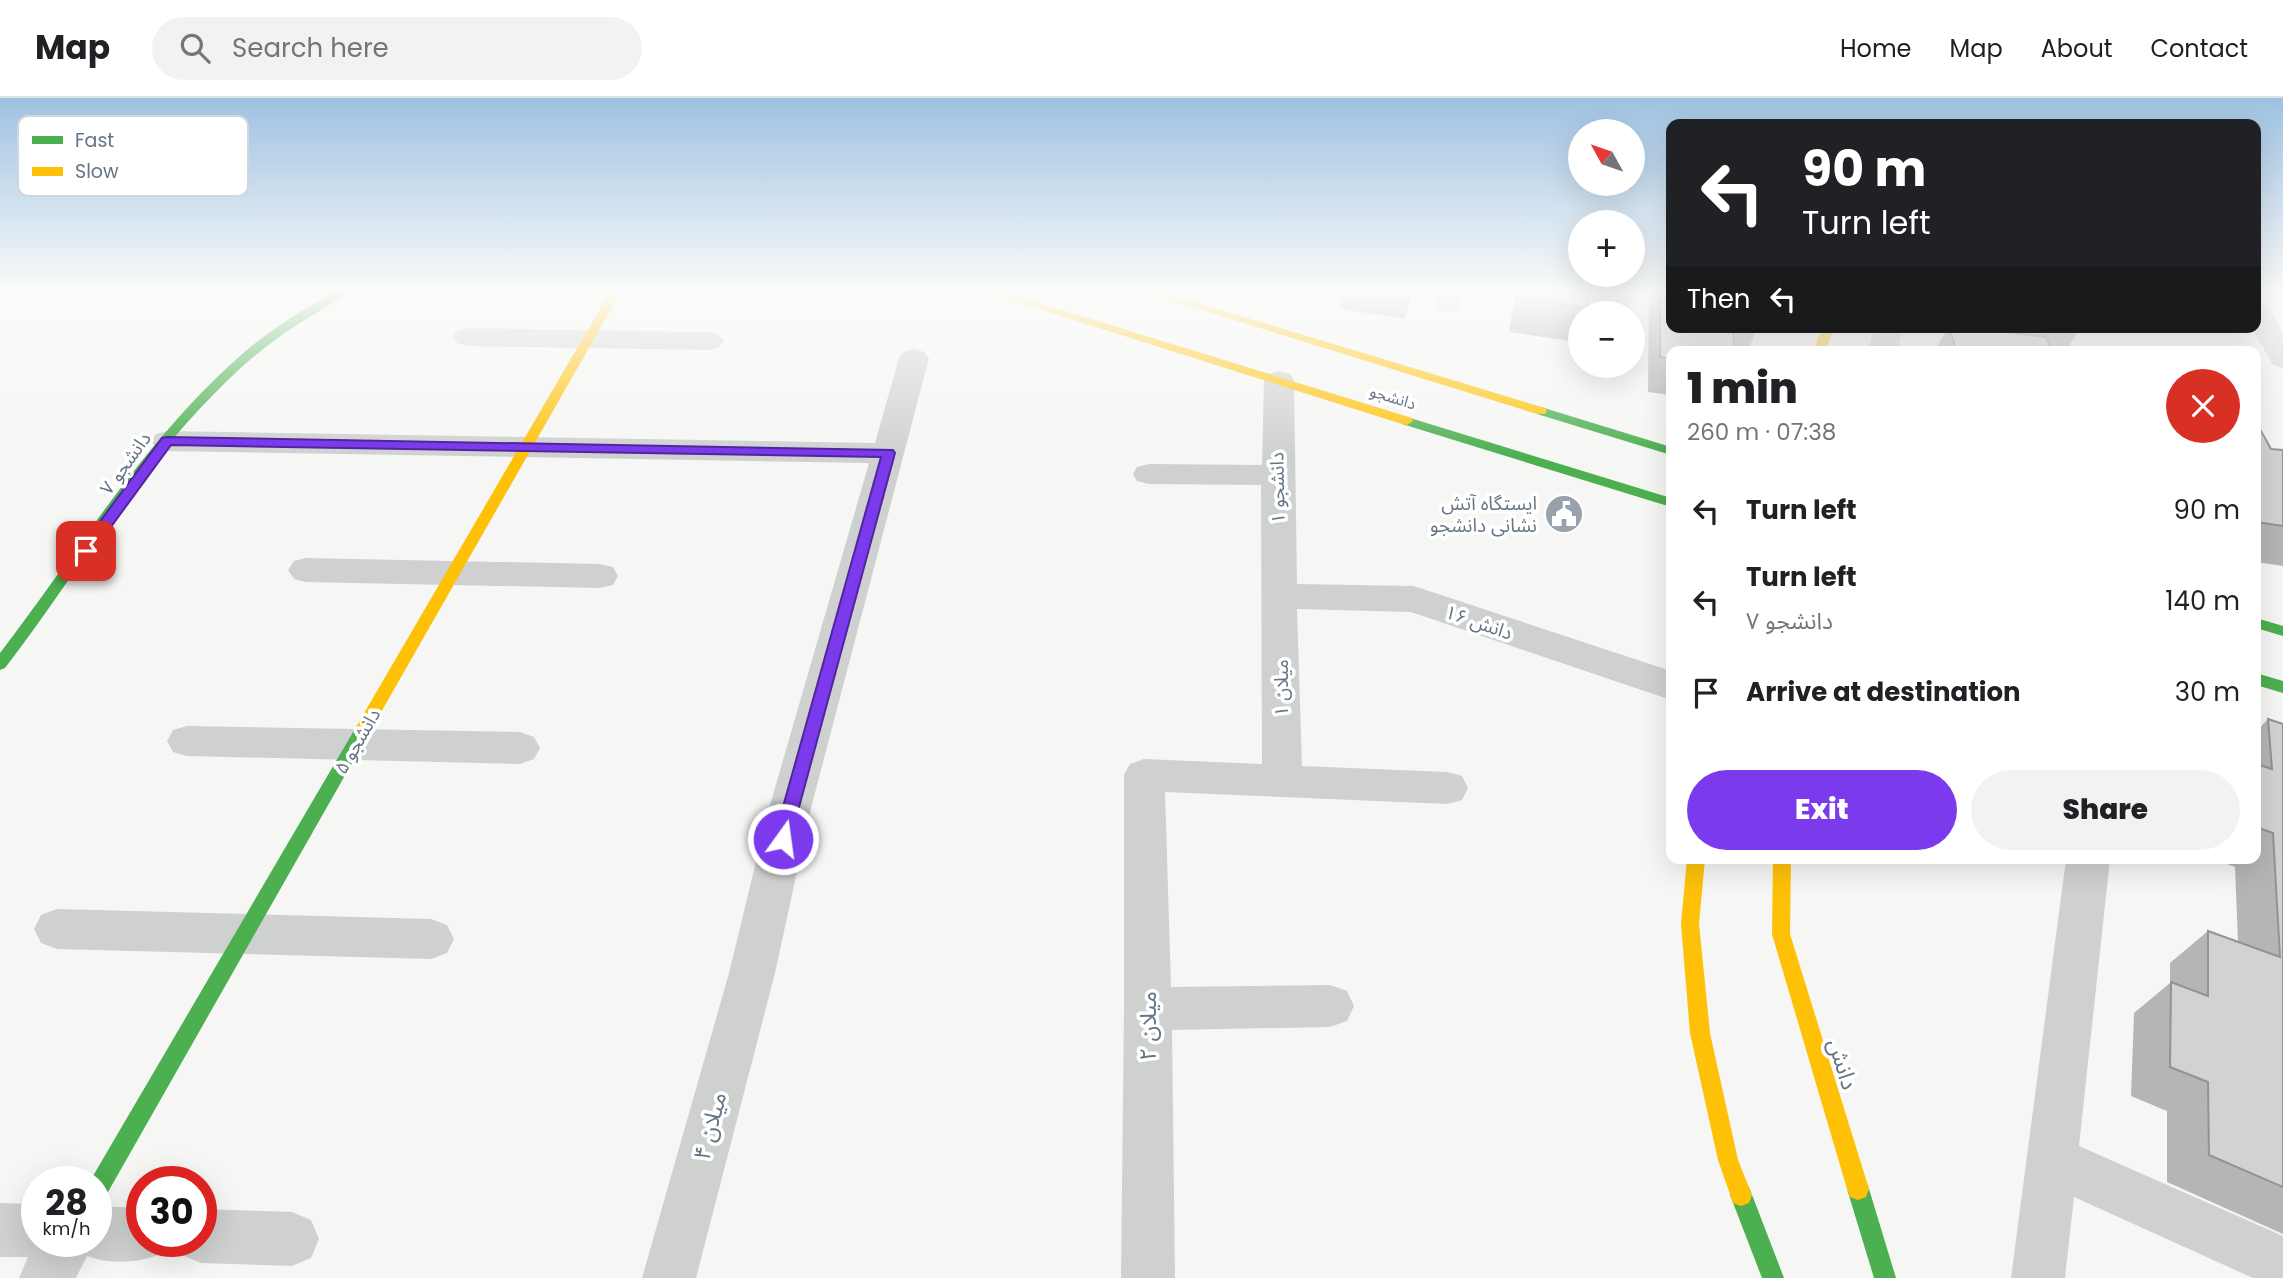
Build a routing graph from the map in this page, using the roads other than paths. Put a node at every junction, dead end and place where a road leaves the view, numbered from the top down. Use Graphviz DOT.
graph roads {
  1 [pos="263,345"];
  2 [pos="584,345"];
  3 [pos="1164,345"];
  4 [pos="1323,345"];
  5 [pos="914,358"];
  6 [pos="1279,380"];
  7 [pos="167,441"];
  8 [pos="526,446"];
  9 [pos="1666,449"];
  10 [pos="888,453"];
  11 [pos="1149,474"];
  12 [pos="1276,475"];
  13 [pos="1666,501"];
  14 [pos="306,570"];
  15 [pos="453,573"];
  16 [pos="600,576"];
  17 [pos="1281,596"];
  18 [pos="2261,624"];
  19 [pos="2283,631"];
  20 [pos="7,647"];
  21 [pos="2261,680"];
  22 [pos="1666,685"];
  23 [pos="2283,687"];
  24 [pos="187,741"];
  25 [pos="354,745"];
  26 [pos="520,748"];
  27 [pos="1282,779"];
  28 [pos="1447,788"];
  29 [pos="1696,864"];
  30 [pos="1782,864"];
  31 [pos="2087,864"];
  32 [pos="57,929"];
  33 [pos="245,933"];
  34 [pos="431,939"];
  35 [pos="1330,1006"];
  36 [pos="1148,1009"];
  37 [pos="2051,1160"];
  38 [pos="110,1166"];
  39 [pos="0,1230"];
  40 [pos="21,1231"];
  41 [pos="217,1237"];
  42 [pos="292,1239"];
  43 [pos="58,1257"];
  44 [pos="2283,1264"];
  45 [pos="46,1278"];
  46 [pos="668,1278"];
  47 [pos="1148,1278"];
  48 [pos="1773,1278"];
  49 [pos="1885,1278"];
  50 [pos="2038,1278"];
  1 -- 7 [label="main road, دانشجو ۷"];
  2 -- 8 [label="main road, دانشجو ۵"];
  3 -- 6 [label="main road, دانشجو"];
  4 -- 9 [label="main road, دانشجو"];
  5 -- 10 [label="street, میلان ۴"];
  6 -- 12 [label="street, دانشجو ۱"];
  6 -- 13 [label="main road, دانشجو"];
  7 -- 8 [label="street"];
  7 -- 20 [label="main road, دانشجو ۷"];
  8 -- 10 [label="street"];
  8 -- 15 [label="main road, دانشجو ۵"];
  10 -- 46 [label="street, میلان ۴"];
  11 -- 12 [label="street"];
  12 -- 17 [label="street, دانشجو ۱"];
  14 -- 15 [label="street"];
  15 -- 16 [label="street"];
  15 -- 25 [label="main road, دانشجو ۵"];
  17 -- 22 [label="street, دانش ۱۶"];
  17 -- 27 [label="street, میلان ۱"];
  18 -- 19 [label="main road"];
  21 -- 23 [label="main road"];
  24 -- 25 [label="street"];
  25 -- 26 [label="street"];
  25 -- 33 [label="main road, دانشجو ۵"];
  27 -- 28 [label="street"];
  27 -- 36 [label="street, میلان ۲"];
  29 -- 48 [label="main road"];
  30 -- 49 [label="main road, دانش"];
  31 -- 37 [label="street"];
  32 -- 33 [label="street"];
  33 -- 34 [label="street"];
  33 -- 38 [label="main road, دانشجو ۵"];
  35 -- 36 [label="street"];
  36 -- 47 [label="street, میلان ۲"];
  37 -- 44 [label="street"];
  37 -- 50 [label="street"];
  39 -- 40 [label="street"];
  41 -- 42 [label="street"];
  43 -- 45 [label="street"];
}
